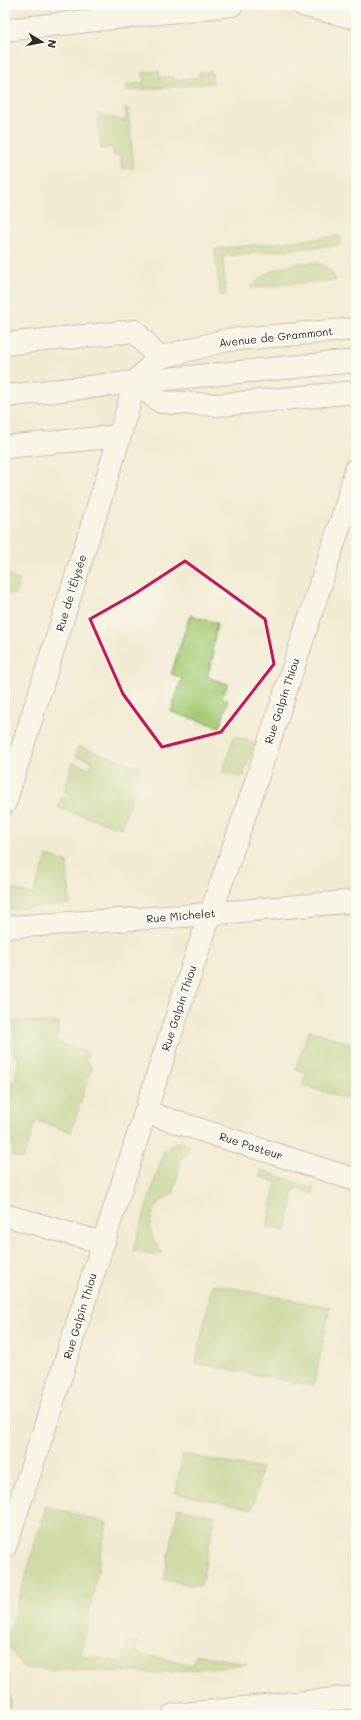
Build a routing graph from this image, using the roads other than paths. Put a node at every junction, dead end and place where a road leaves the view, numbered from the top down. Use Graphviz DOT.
graph roads {
  1 [pos="232,5"];
  2 [pos="303,5"];
  3 [pos="356,18"];
  4 [pos="5,30"];
  5 [pos="356,329"];
  6 [pos="5,344"];
  7 [pos="158,358"];
  8 [pos="356,361"];
  9 [pos="135,382"];
  10 [pos="356,392"];
  11 [pos="5,396"];
  12 [pos="120,436"];
  13 [pos="5,447"];
  14 [pos="356,470"];
  15 [pos="5,803"];
  16 [pos="356,901"];
  17 [pos="211,913"];
  18 [pos="5,927"];
  19 [pos="145,1112"];
  20 [pos="356,1180"];
  21 [pos="5,1215"];
  22 [pos="103,1243"];
  23 [pos="5,1547"];
  24 [pos="356,1697"];
  25 [pos="173,1715"];
  1 -- 4 [label="street"];
  2 -- 3 [label="street"];
  5 -- 7 [label="street, Avenue de Grammont"];
  6 -- 7 [label="street"];
  7 -- 9 [label="street"];
  8 -- 9 [label="street"];
  9 -- 10 [label="street"];
  9 -- 11 [label="street"];
  9 -- 12 [label="street, Rue de l'Élysée"];
  12 -- 13 [label="street"];
  12 -- 15 [label="street, Rue de l'Élysée"];
  14 -- 17 [label="street, Rue Galpin Thiou"];
  16 -- 17 [label="street, Rue Michelet"];
  17 -- 18 [label="street, Rue Michelet"];
  17 -- 19 [label="street, Rue Galpin Thiou"];
  19 -- 20 [label="street, Rue Pasteur"];
  19 -- 22 [label="street, Rue Galpin Thiou"];
  21 -- 22 [label="street"];
  22 -- 23 [label="street, Rue Galpin Thiou"];
  24 -- 25 [label="street"];
}
